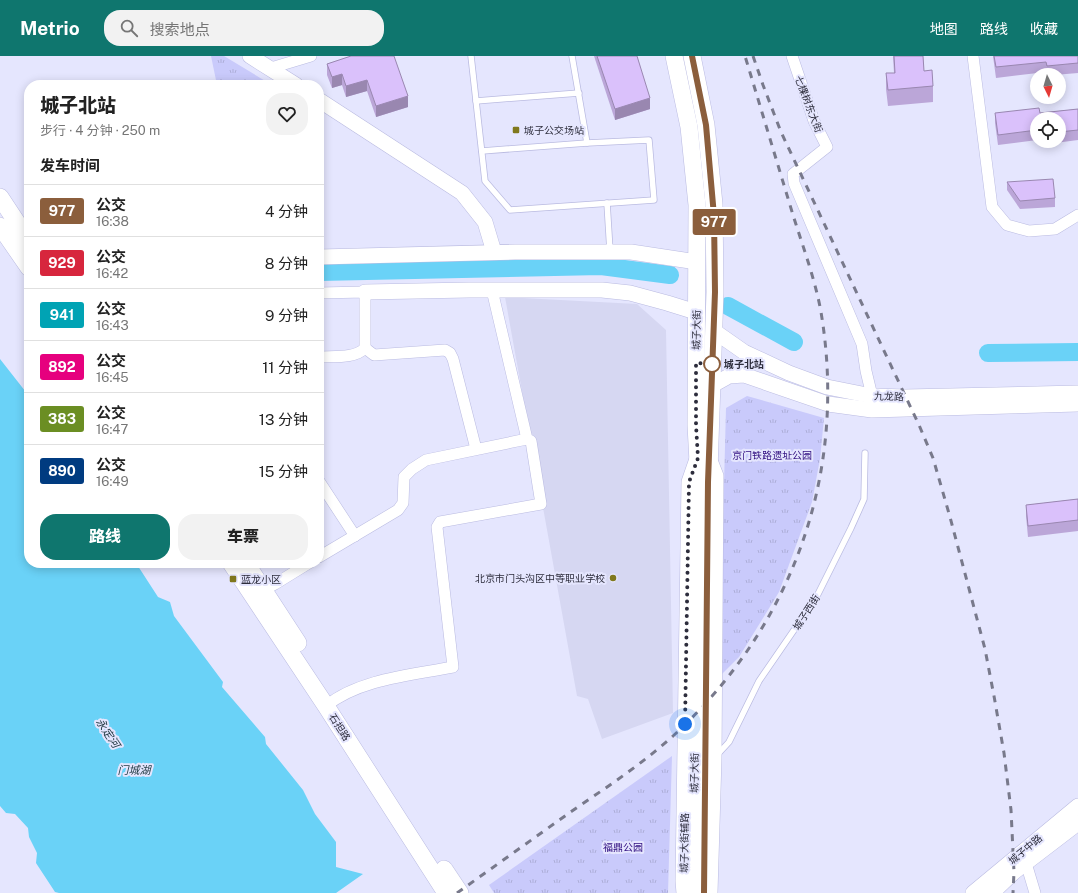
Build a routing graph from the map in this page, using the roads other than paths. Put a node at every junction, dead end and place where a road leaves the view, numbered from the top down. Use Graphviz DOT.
graph roads {
  1 [pos="250,56"];
  2 [pos="311,56"];
  3 [pos="471,56"];
  4 [pos="572,56"];
  5 [pos="674,56"];
  6 [pos="692,56"];
  7 [pos="792,56"];
  8 [pos="973,56"];
  9 [pos="271,68"];
  10 [pos="289,80"];
  11 [pos="579,93"];
  12 [pos="476,101"];
  13 [pos="324,103"];
  14 [pos="587,143"];
  15 [pos="482,151"];
  16 [pos="0,197"];
  17 [pos="607,203"];
  18 [pos="1078,215"];
  19 [pos="0,226"];
  20 [pos="24,233"];
  21 [pos="494,252"];
  22 [pos="610,252"];
  23 [pos="324,257"];
  24 [pos="24,261"];
  25 [pos="697,262"];
  26 [pos="492,290"];
  27 [pos="365,292"];
  28 [pos="324,293"];
  29 [pos="696,312"];
  30 [pos="714,331"];
  31 [pos="365,348"];
  32 [pos="324,357"];
  33 [pos="711,386"];
  34 [pos="1078,393"];
  35 [pos="872,396"];
  36 [pos="1078,404"];
  37 [pos="527,439"];
  38 [pos="476,450"];
  39 [pos="865,452"];
  40 [pos="703,458"];
  41 [pos="324,489"];
  42 [pos="355,536"];
  43 [pos="324,554"];
  44 [pos="235,568"];
  45 [pos="249,568"];
  46 [pos="301,568"];
  47 [pos="264,590"];
  48 [pos="330,702"];
  49 [pos="714,758"];
  50 [pos="1078,806"];
  51 [pos="1078,823"];
  52 [pos="1026,863"];
  53 [pos="446,893"];
  54 [pos="460,893"];
  55 [pos="684,893"];
  56 [pos="692,893"];
  57 [pos="704,893"];
  58 [pos="710,893"];
  59 [pos="973,893"];
  60 [pos="992,893"];
  61 [pos="1035,893"];
  1 -- 9 [label="street"];
  2 -- 9 [label="street"];
  3 -- 12 [label="lane"];
  4 -- 11 [label="lane"];
  5 -- 25 [label="main road, 城子大街"];
  6 -- 30 [label="main road, 城子大街"];
  7 -- 35 [label="street, 七棵树东大街"];
  8 -- 18 [label="street"];
  9 -- 10 [label="street"];
  11 -- 12 [label="lane"];
  11 -- 14 [label="lane"];
  12 -- 15 [label="lane"];
  13 -- 21 [label="street"];
  14 -- 15 [label="lane"];
  14 -- 17 [label="lane"];
  15 -- 17 [label="lane"];
  16 -- 20 [label="main road"];
  17 -- 22 [label="lane"];
  19 -- 24 [label="main road"];
  21 -- 22 [label="street"];
  21 -- 23 [label="street"];
  22 -- 25 [label="street"];
  25 -- 29 [label="main road, 城子大街"];
  26 -- 27 [label="street"];
  26 -- 29 [label="street"];
  26 -- 37 [label="street"];
  27 -- 28 [label="street"];
  27 -- 31 [label="street"];
  29 -- 40 [label="main road, 城子大街"];
  30 -- 33 [label="main road, 城子大街"];
  30 -- 35 [label="street, 九龙路"];
  31 -- 32 [label="street"];
  31 -- 38 [label="street"];
  33 -- 36 [label="street, 九龙路"];
  33 -- 40 [label="main road, 城子大街"];
  34 -- 35 [label="street, 九龙路"];
  37 -- 38 [label="street"];
  37 -- 48 [label="street"];
  38 -- 42 [label="street"];
  39 -- 49 [label="lane, 城子西街"];
  40 -- 49 [label="street"];
  40 -- 55 [label="street, 城子大街辅路"];
  40 -- 56 [label="main road, 城子大街"];
  40 -- 57 [label="main road, 城子大街"];
  41 -- 42 [label="street"];
  42 -- 43 [label="street"];
  44 -- 48 [label="main road, 石担路"];
  45 -- 47 [label="main road, 石担路"];
  46 -- 47 [label="street"];
  47 -- 48 [label="main road, 石担路"];
  48 -- 53 [label="main road, 石担路"];
  48 -- 54 [label="main road, 石担路"];
  49 -- 58 [label="street"];
  50 -- 59 [label="street, 城子中路"];
  51 -- 52 [label="street, 城子中路"];
  52 -- 60 [label="street, 城子中路"];
  52 -- 61 [label="street"];
}
